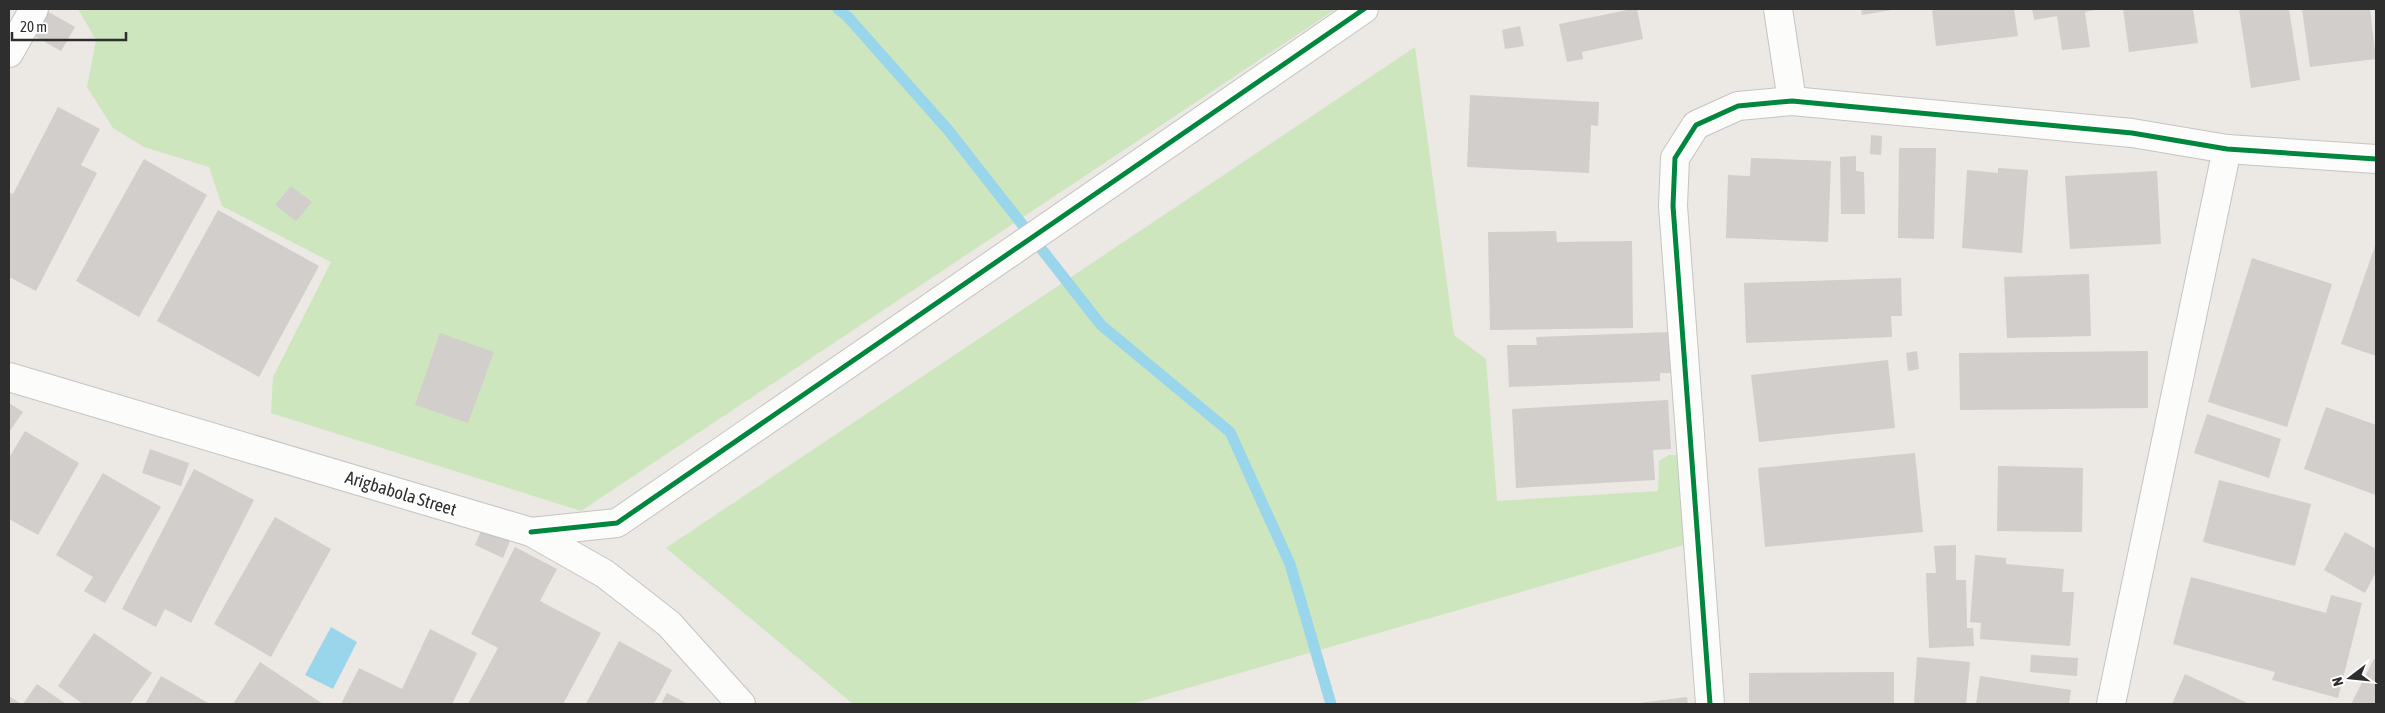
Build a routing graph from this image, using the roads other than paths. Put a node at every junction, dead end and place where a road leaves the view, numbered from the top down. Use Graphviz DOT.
graph roads {
  1 [pos="34,9"];
  2 [pos="1364,9"];
  3 [pos="1778,9"];
  4 [pos="9,53"];
  5 [pos="1792,101"];
  6 [pos="2227,149"];
  7 [pos="2376,159"];
  8 [pos="9,377"];
  9 [pos="531,532"];
  10 [pos="741,704"];
  11 [pos="1710,704"];
  12 [pos="2111,704"];
  1 -- 4 [label="street"];
  2 -- 9 [label="street"];
  3 -- 5 [label="street"];
  5 -- 6 [label="street"];
  5 -- 11 [label="street"];
  6 -- 7 [label="street"];
  6 -- 12 [label="street"];
  8 -- 9 [label="street, Arigbabola Street"];
  9 -- 10 [label="street, Arigbabola Street"];
}
